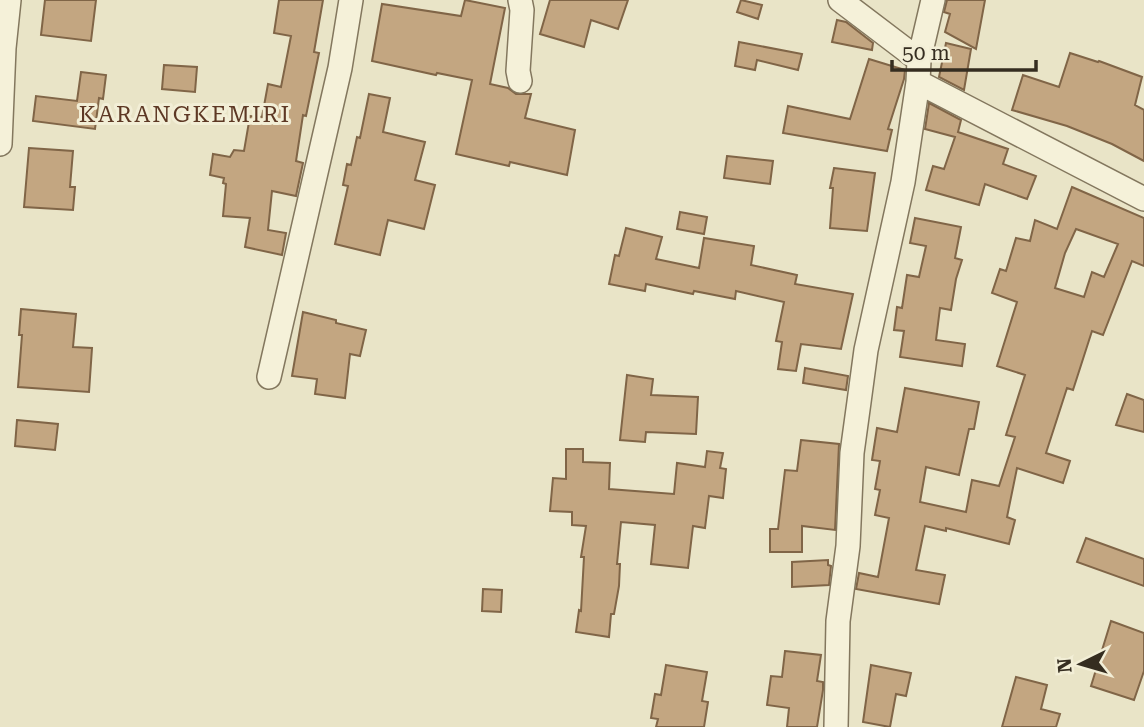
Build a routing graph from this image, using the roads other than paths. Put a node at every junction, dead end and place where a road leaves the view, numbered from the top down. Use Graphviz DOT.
graph roads {
  1 [pos="9,0"];
  2 [pos="351,0"];
  3 [pos="520,0"];
  4 [pos="840,0"];
  5 [pos="933,0"];
  6 [pos="919,71"];
  7 [pos="520,81"];
  8 [pos="0,144"];
  9 [pos="1144,199"];
  10 [pos="269,377"];
  11 [pos="836,727"];
  1 -- 8 [label="street"];
  2 -- 10 [label="street"];
  3 -- 7 [label="street"];
  4 -- 6 [label="street"];
  5 -- 6 [label="street"];
  6 -- 9 [label="street"];
  6 -- 11 [label="street"];
}
